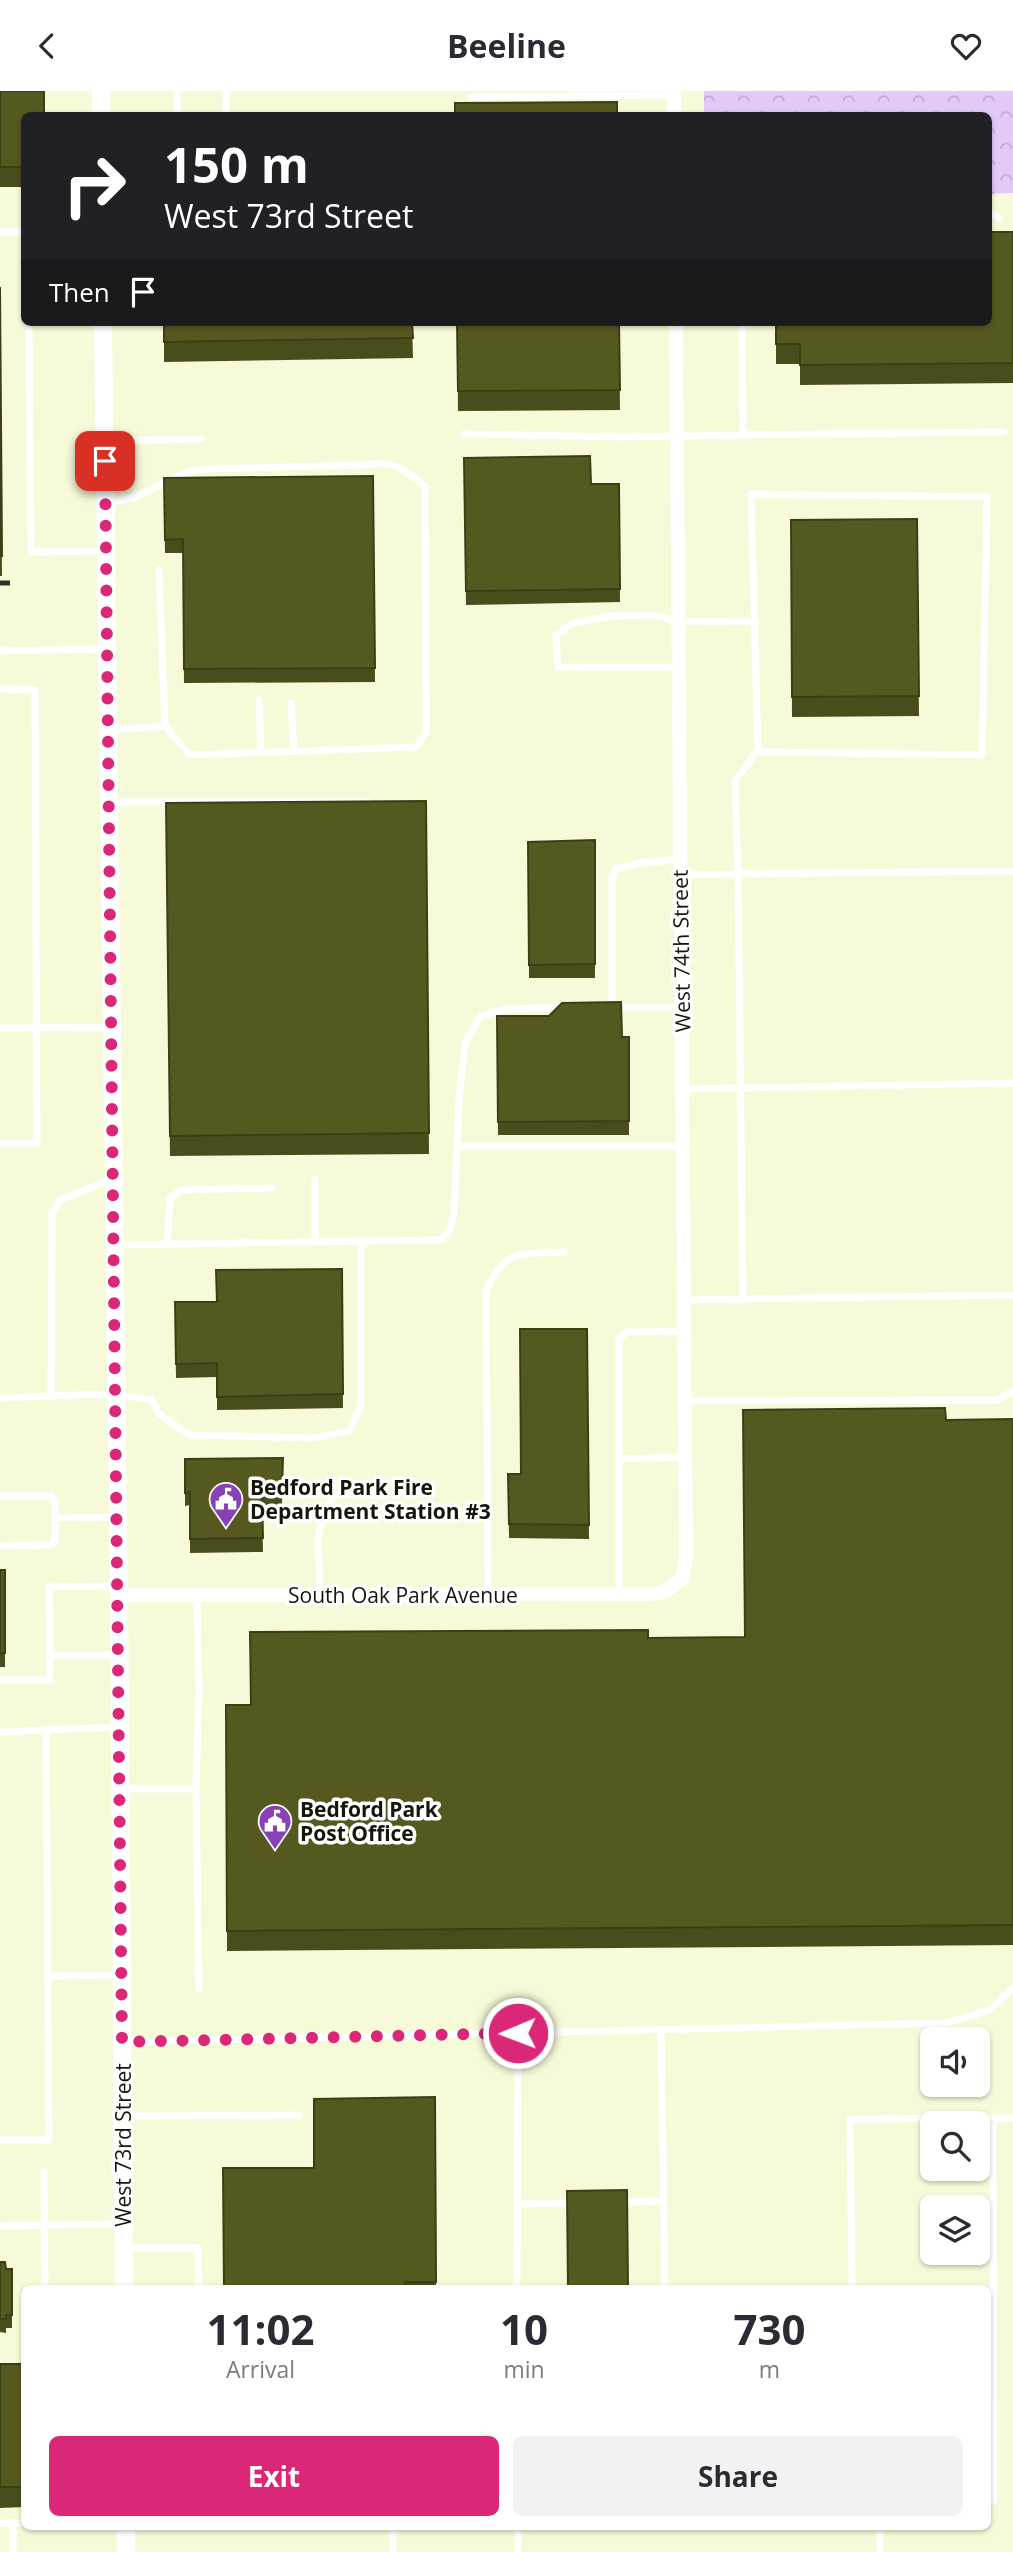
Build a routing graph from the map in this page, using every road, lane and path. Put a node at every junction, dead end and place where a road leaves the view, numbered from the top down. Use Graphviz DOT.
graph roads {
  1 [pos="101,91"];
  2 [pos="177,91"];
  3 [pos="226,91"];
  4 [pos="674,93"];
  5 [pos="471,97"];
  6 [pos="101,112"];
  7 [pos="177,112"];
  8 [pos="226,112"];
  9 [pos="674,112"];
  10 [pos="992,214"];
  11 [pos="999,218"];
  12 [pos="0,232"];
  13 [pos="21,232"];
  14 [pos="29,326"];
  15 [pos="103,326"];
  16 [pos="676,326"];
  17 [pos="742,326"];
  18 [pos="1004,432"];
  19 [pos="464,434"];
  20 [pos="743,435"];
  21 [pos="677,436"];
  22 [pos="201,439"];
  23 [pos="105,441"];
  24 [pos="106,503"];
  25 [pos="106,551"];
  26 [pos="159,570"];
  27 [pos="678,621"];
  28 [pos="756,622"];
  29 [pos="107,649"];
  30 [pos="0,651"];
  31 [pos="678,667"];
  32 [pos="0,689"];
  33 [pos="259,700"];
  34 [pos="291,703"];
  35 [pos="165,726"];
  36 [pos="108,730"];
  37 [pos="758,748"];
  38 [pos="294,751"];
  39 [pos="261,752"];
  40 [pos="109,801"];
  41 [pos="376,802"];
  42 [pos="680,859"];
  43 [pos="1013,871"];
  44 [pos="738,874"];
  45 [pos="680,875"];
  46 [pos="580,1007"];
  47 [pos="601,1007"];
  48 [pos="611,1007"];
  49 [pos="681,1007"];
  50 [pos="112,1027"];
  51 [pos="0,1028"];
  52 [pos="36,1028"];
  53 [pos="1013,1083"];
  54 [pos="740,1087"];
  55 [pos="682,1089"];
  56 [pos="0,1143"];
  57 [pos="458,1146"];
  58 [pos="682,1146"];
  59 [pos="114,1177"];
  60 [pos="315,1179"];
  61 [pos="272,1188"];
  62 [pos="361,1241"];
  63 [pos="314,1242"];
  64 [pos="115,1245"];
  65 [pos="167,1245"];
  66 [pos="564,1252"];
  67 [pos="1013,1294"];
  68 [pos="743,1299"];
  69 [pos="684,1300"];
  70 [pos="684,1331"];
  71 [pos="1013,1391"];
  72 [pos="116,1395"];
  73 [pos="51,1397"];
  74 [pos="0,1398"];
  75 [pos="685,1401"];
  76 [pos="685,1457"];
  77 [pos="619,1459"];
  78 [pos="0,1496"];
  79 [pos="386,1496"];
  80 [pos="118,1517"];
  81 [pos="55,1518"];
  82 [pos="0,1546"];
  83 [pos="682,1579"];
  84 [pos="119,1591"];
  85 [pos="619,1594"];
  86 [pos="197,1595"];
  87 [pos="320,1595"];
  88 [pos="488,1595"];
  89 [pos="50,1655"];
  90 [pos="119,1655"];
  91 [pos="0,1680"];
  92 [pos="120,1727"];
  93 [pos="46,1730"];
  94 [pos="0,1731"];
  95 [pos="120,1789"];
  96 [pos="196,1789"];
  97 [pos="122,1975"];
  98 [pos="48,1976"];
  99 [pos="1013,1988"];
  100 [pos="199,1989"];
  101 [pos="661,2029"];
  102 [pos="518,2033"];
  103 [pos="122,2042"];
  104 [pos="299,2115"];
  105 [pos="123,2116"];
  106 [pos="1013,2117"];
  107 [pos="993,2118"];
  108 [pos="0,2140"];
  109 [pos="44,2172"];
  110 [pos="663,2201"];
  111 [pos="584,2202"];
  112 [pos="610,2202"];
  113 [pos="517,2204"];
  114 [pos="124,2224"];
  115 [pos="45,2225"];
  116 [pos="0,2226"];
  117 [pos="124,2248"];
  118 [pos="45,2285"];
  119 [pos="124,2285"];
  120 [pos="199,2285"];
  121 [pos="517,2285"];
  122 [pos="665,2285"];
  123 [pos="852,2285"];
  124 [pos="991,2500"];
  125 [pos="0,2523"];
  126 [pos="13,2523"];
  127 [pos="21,2523"];
  128 [pos="126,2530"];
  129 [pos="393,2530"];
  130 [pos="518,2530"];
  131 [pos="880,2530"];
  132 [pos="13,2552"];
  133 [pos="126,2552"];
  134 [pos="393,2552"];
  135 [pos="518,2552"];
  136 [pos="880,2552"];
  1 -- 6 [label="street"];
  2 -- 7 [label="lane"];
  3 -- 8 [label="lane"];
  4 -- 5 [label="lane"];
  4 -- 9 [label="street"];
  10 -- 11 [label="lane"];
  12 -- 13 [label="lane"];
  14 -- 25 [label="lane"];
  15 -- 23 [label="street, West 73rd Street"];
  16 -- 21 [label="street, West 74th Street"];
  17 -- 20 [label="lane"];
  18 -- 20 [label="lane"];
  19 -- 21 [label="lane"];
  20 -- 21 [label="lane"];
  21 -- 27 [label="street, West 74th Street"];
  22 -- 23 [label="lane"];
  23 -- 24 [label="street, West 73rd Street"];
  24 -- 25 [label="street, West 73rd Street"];
  24 -- 38 [label="lane"];
  25 -- 29 [label="street, West 73rd Street"];
  26 -- 35 [label="lane"];
  27 -- 28 [label="lane"];
  27 -- 31 [label="street, West 74th Street"];
  27 -- 31 [label="lane"];
  28 -- 37 [label="lane"];
  28 -- 37 [label="lane"];
  29 -- 30 [label="lane"];
  29 -- 36 [label="street, West 73rd Street"];
  31 -- 42 [label="street, West 74th Street"];
  32 -- 52 [label="lane"];
  33 -- 39 [label="lane"];
  34 -- 38 [label="lane"];
  35 -- 36 [label="lane"];
  35 -- 39 [label="lane"];
  36 -- 40 [label="street, West 73rd Street"];
  37 -- 44 [label="lane"];
  38 -- 39 [label="lane"];
  40 -- 41 [label="lane"];
  40 -- 50 [label="street, West 73rd Street"];
  42 -- 45 [label="street, West 74th Street"];
  42 -- 48 [label="lane"];
  43 -- 44 [label="lane"];
  44 -- 45 [label="lane"];
  44 -- 54 [label="lane"];
  45 -- 49 [label="street, West 74th Street"];
  46 -- 57 [label="lane"];
  47 -- 48 [label="lane"];
  48 -- 49 [label="lane"];
  49 -- 55 [label="street, West 74th Street"];
  50 -- 52 [label="lane"];
  50 -- 59 [label="street, West 73rd Street"];
  51 -- 52 [label="lane"];
  52 -- 56 [label="lane"];
  53 -- 54 [label="lane"];
  54 -- 55 [label="lane"];
  54 -- 68 [label="lane"];
  55 -- 58 [label="street, West 74th Street"];
  57 -- 58 [label="lane"];
  57 -- 62 [label="lane"];
  58 -- 69 [label="street, West 74th Street"];
  59 -- 64 [label="street, West 73rd Street"];
  59 -- 73 [label="lane"];
  60 -- 63 [label="lane"];
  61 -- 65 [label="lane"];
  62 -- 63 [label="lane"];
  62 -- 72 [label="lane"];
  63 -- 65 [label="lane"];
  64 -- 65 [label="lane"];
  64 -- 72 [label="street, West 73rd Street"];
  66 -- 88 [label="lane"];
  67 -- 68 [label="lane"];
  68 -- 69 [label="lane"];
  69 -- 70 [label="street, West 74th Street"];
  70 -- 75 [label="street, West 74th Street"];
  70 -- 77 [label="lane"];
  71 -- 75 [label="lane"];
  72 -- 73 [label="lane"];
  72 -- 80 [label="street, West 73rd Street"];
  73 -- 74 [label="lane"];
  75 -- 76 [label="street, West 74th Street"];
  76 -- 77 [label="lane"];
  76 -- 83 [label="street, West 74th Street"];
  77 -- 85 [label="lane"];
  78 -- 81 [label="lane"];
  79 -- 87 [label="lane"];
  80 -- 81 [label="lane"];
  80 -- 84 [label="street, West 73rd Street"];
  81 -- 82 [label="lane"];
  83 -- 85 [label="street, South Oak Park Avenue"];
  84 -- 86 [label="street, South Oak Park Avenue"];
  84 -- 89 [label="lane"];
  84 -- 90 [label="street, West 73rd Street"];
  85 -- 88 [label="street, South Oak Park Avenue"];
  86 -- 87 [label="street, South Oak Park Avenue"];
  86 -- 96 [label="lane"];
  87 -- 88 [label="street, South Oak Park Avenue"];
  89 -- 90 [label="lane"];
  89 -- 91 [label="lane"];
  90 -- 92 [label="street, West 73rd Street"];
  92 -- 93 [label="lane"];
  92 -- 95 [label="street, West 73rd Street"];
  93 -- 94 [label="lane"];
  93 -- 98 [label="lane"];
  95 -- 96 [label="lane"];
  95 -- 97 [label="street, West 73rd Street"];
  96 -- 100 [label="lane"];
  97 -- 98 [label="lane"];
  97 -- 103 [label="street, West 73rd Street"];
  98 -- 108 [label="lane"];
  99 -- 101 [label="lane"];
  101 -- 102 [label="lane"];
  101 -- 110 [label="lane"];
  102 -- 103 [label="lane"];
  102 -- 113 [label="lane"];
  103 -- 105 [label="street, West 73rd Street"];
  104 -- 105 [label="lane"];
  105 -- 114 [label="street, West 73rd Street"];
  106 -- 107 [label="lane"];
  107 -- 123 [label="lane"];
  107 -- 124 [label="lane"];
  109 -- 115 [label="lane"];
  110 -- 112 [label="lane"];
  110 -- 122 [label="lane"];
  111 -- 113 [label="lane"];
  113 -- 121 [label="lane"];
  114 -- 115 [label="lane"];
  114 -- 117 [label="street, West 73rd Street"];
  115 -- 116 [label="lane"];
  115 -- 118 [label="lane"];
  117 -- 119 [label="street, West 73rd Street"];
  117 -- 120 [label="lane"];
  125 -- 126 [label="lane"];
  126 -- 127 [label="lane"];
  126 -- 132 [label="lane"];
  128 -- 133 [label="street"];
  129 -- 134 [label="lane"];
  130 -- 135 [label="lane"];
  131 -- 136 [label="lane"];
}
